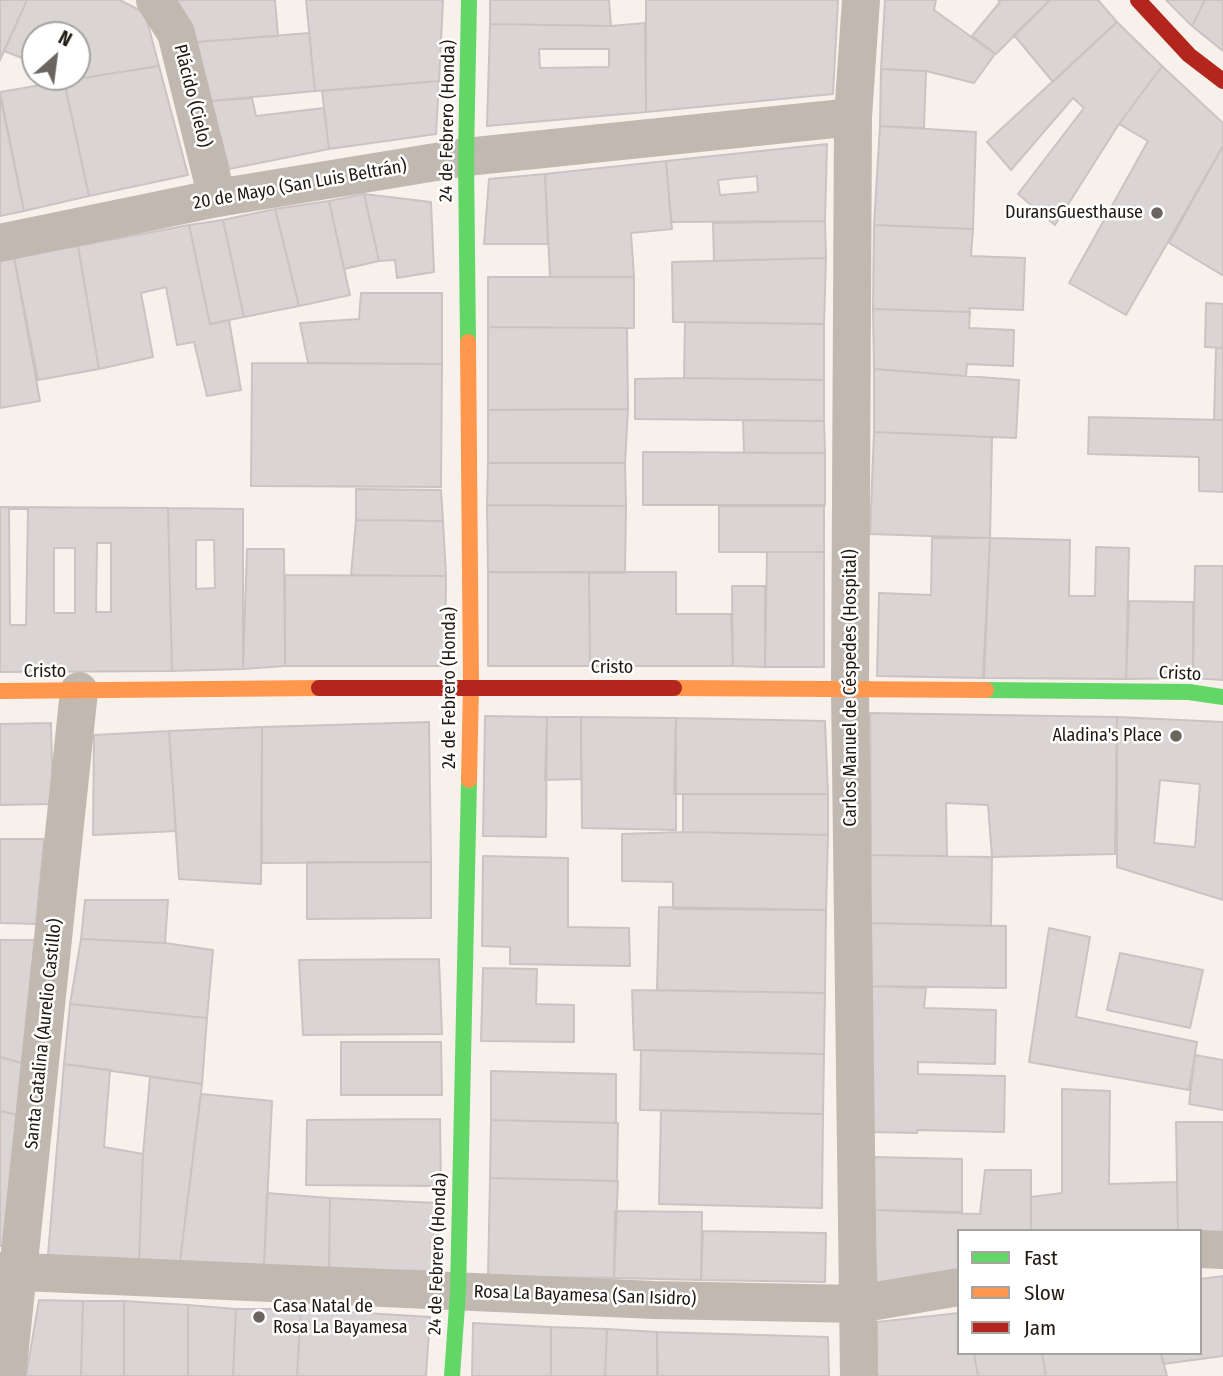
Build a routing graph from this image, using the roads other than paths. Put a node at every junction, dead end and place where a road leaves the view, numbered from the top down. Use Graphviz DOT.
graph roads {
  1 [pos="155,0"];
  2 [pos="469,0"];
  3 [pos="861,0"];
  4 [pos="1138,0"];
  5 [pos="1223,81"];
  6 [pos="853,117"];
  7 [pos="466,157"];
  8 [pos="217,198"];
  9 [pos="0,243"];
  10 [pos="471,686"];
  11 [pos="850,689"];
  12 [pos="0,691"];
  13 [pos="79,691"];
  14 [pos="1223,697"];
  15 [pos="1202,1249"];
  16 [pos="1223,1250"];
  17 [pos="10,1271"];
  18 [pos="957,1287"];
  19 [pos="458,1292"];
  20 [pos="858,1304"];
  21 [pos="7,1376"];
  22 [pos="452,1376"];
  23 [pos="859,1376"];
  1 -- 8 [label="street, Plácido (Cielo)"];
  2 -- 7 [label="street, 24 de Febrero (Honda)"];
  3 -- 6 [label="street, Carlos Manuel de Céspedes (Hospital)"];
  4 -- 5 [label="street"];
  6 -- 7 [label="street, 20 de Mayo (San Luis Beltrán)"];
  6 -- 11 [label="street, Carlos Manuel de Céspedes (Hospital)"];
  7 -- 8 [label="street, 20 de Mayo (San Luis Beltrán)"];
  7 -- 10 [label="street, 24 de Febrero (Honda)"];
  8 -- 9 [label="street, 20 de Mayo (San Luis Beltrán)"];
  10 -- 11 [label="street, Cristo"];
  10 -- 13 [label="street, Cristo"];
  10 -- 19 [label="street, 24 de Febrero (Honda)"];
  11 -- 14 [label="street, Cristo"];
  11 -- 20 [label="street, Carlos Manuel de Céspedes (Hospital)"];
  12 -- 13 [label="street, Cristo"];
  13 -- 17 [label="street, Santa Catalina (Aurelio Castillo)"];
  15 -- 16 [label="street"];
  17 -- 19 [label="street, Rosa La Bayamesa (San Isidro)"];
  17 -- 21 [label="street, Santa Catalina (Aurelio Castillo)"];
  18 -- 20 [label="street, Rosa La Bayamesa (San Isidro)"];
  19 -- 20 [label="street, Rosa La Bayamesa (San Isidro)"];
  19 -- 22 [label="street, 24 de Febrero (Honda)"];
  20 -- 23 [label="street, Carlos Manuel de Céspedes (Hospital)"];
}
